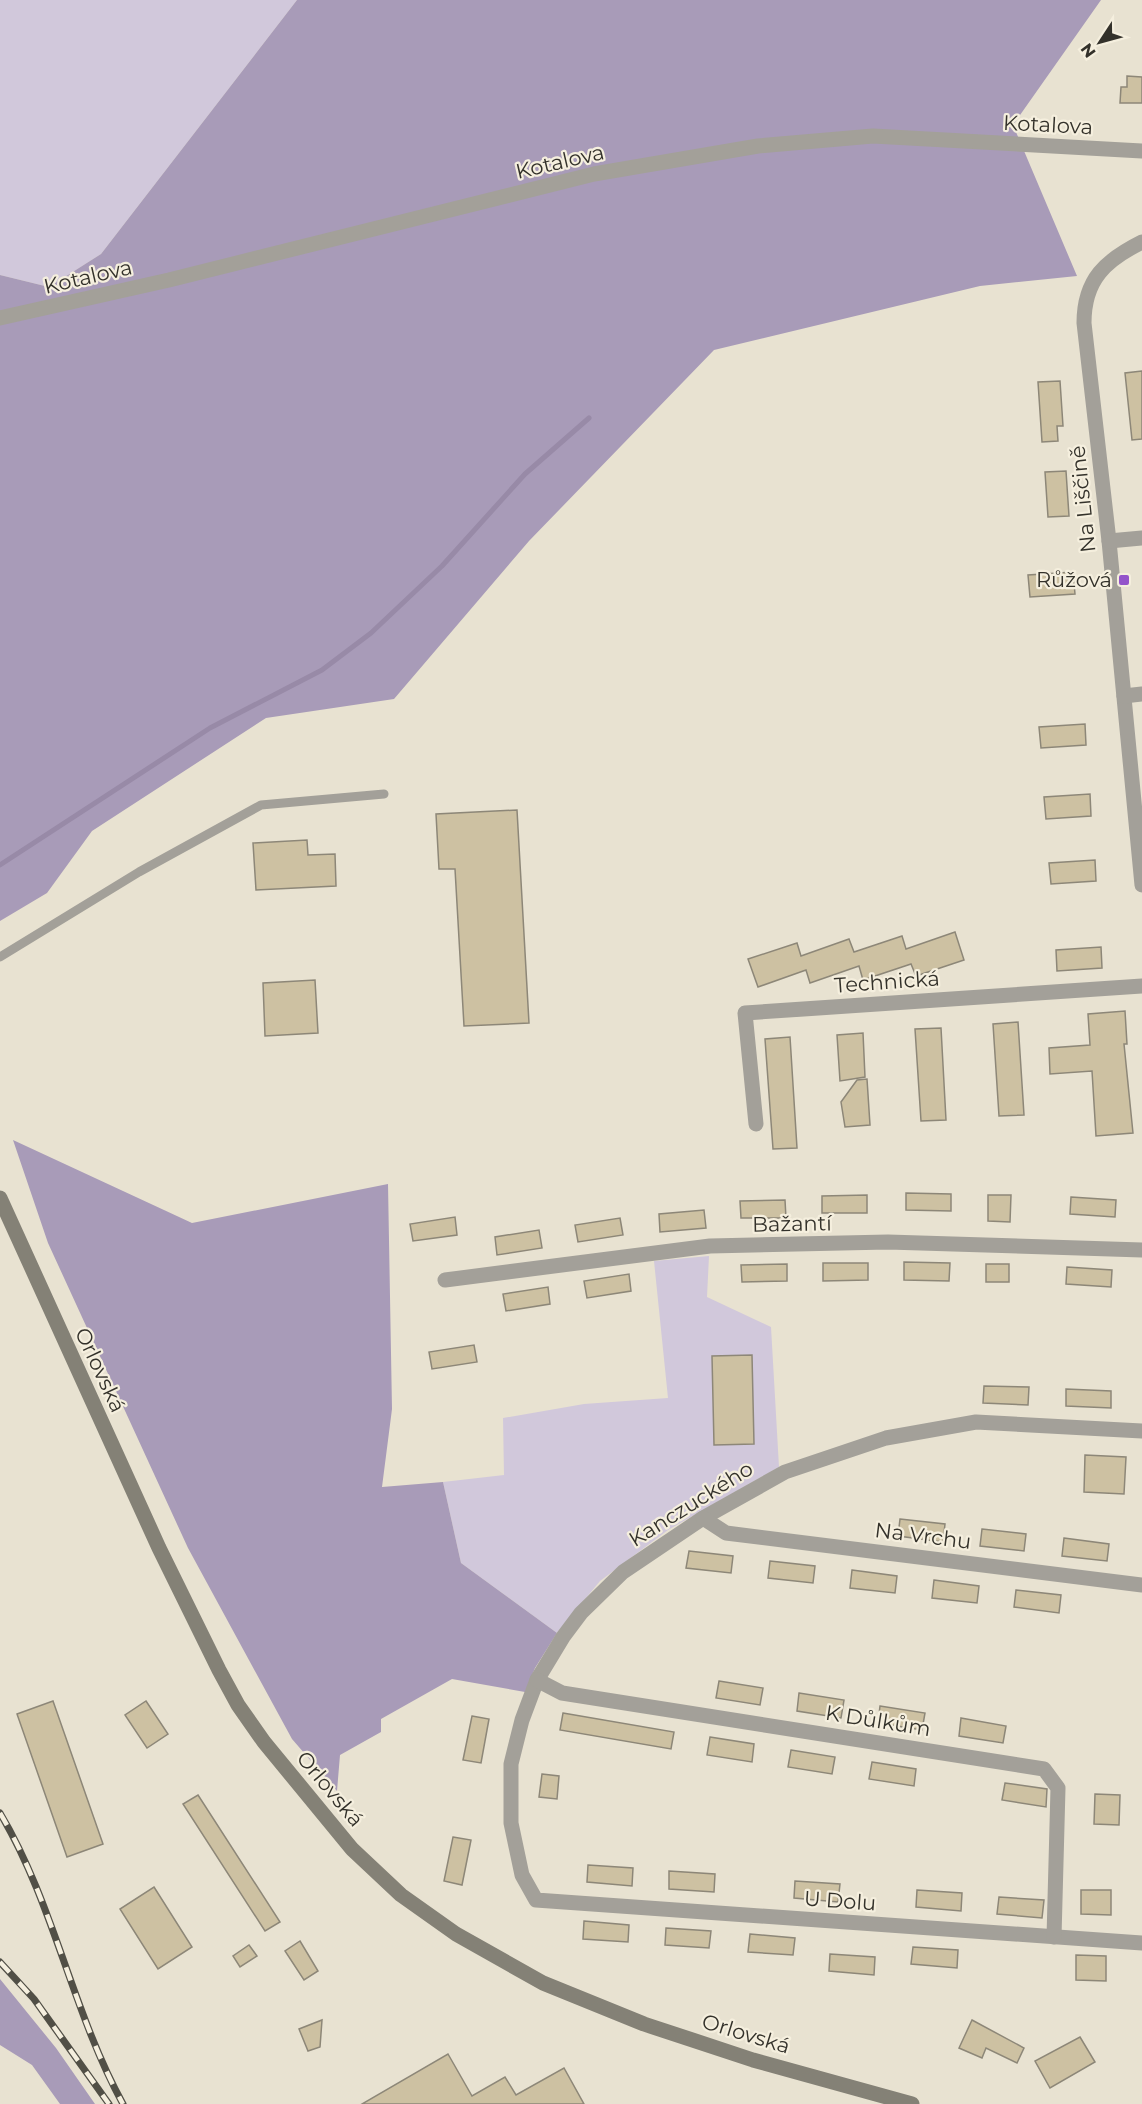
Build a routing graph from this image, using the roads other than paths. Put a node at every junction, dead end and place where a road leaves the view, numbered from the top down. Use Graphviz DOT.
graph roads {
  1 [pos="1142,151"];
  2 [pos="1142,242"];
  3 [pos="0,318"];
  4 [pos="1142,538"];
  5 [pos="1109,541"];
  6 [pos="1142,694"];
  7 [pos="1124,696"];
  8 [pos="384,794"];
  9 [pos="1139,828"];
  10 [pos="1142,885"];
  11 [pos="0,957"];
  12 [pos="1142,986"];
  13 [pos="756,1124"];
  14 [pos="0,1198"];
  15 [pos="1142,1250"];
  16 [pos="445,1280"];
  17 [pos="1142,1431"];
  18 [pos="703,1518"];
  19 [pos="1142,1585"];
  20 [pos="537,1680"];
  21 [pos="536,1900"];
  22 [pos="1054,1936"];
  23 [pos="1142,1943"];
  24 [pos="912,2104"];
  1 -- 3 [label="street, Kotalova"];
  2 -- 5 [label="street, Na Liščině"];
  4 -- 5 [label="street"];
  5 -- 7 [label="street, Na Liščině"];
  6 -- 7 [label="street"];
  7 -- 9 [label="street, Na Liščině"];
  8 -- 11 [label="lane"];
  9 -- 10 [label="street, Na Liščině"];
  12 -- 13 [label="street, Technická"];
  14 -- 24 [label="main road, Orlovská"];
  15 -- 16 [label="street, Bažantí"];
  17 -- 18 [label="street, Kanczuckého"];
  18 -- 19 [label="street, Na Vrchu"];
  18 -- 20 [label="street, Kanczuckého"];
  20 -- 21 [label="street, Kanczuckého"];
  20 -- 22 [label="street, K Důlkům"];
  21 -- 22 [label="street, U Dolu"];
  22 -- 23 [label="street, U Dolu"];
}
